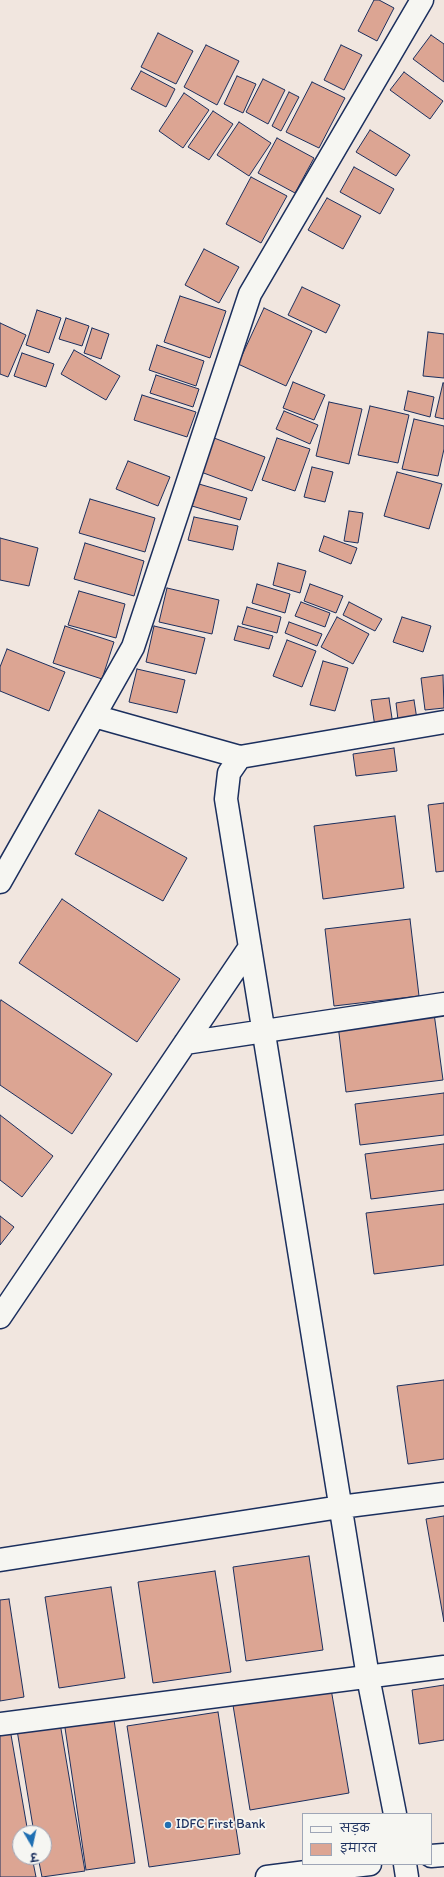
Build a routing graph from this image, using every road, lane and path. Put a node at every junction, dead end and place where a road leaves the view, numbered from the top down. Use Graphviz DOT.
graph roads {
  1 [pos="422,0"];
  2 [pos="94,716"];
  3 [pos="444,722"];
  4 [pos="240,757"];
  5 [pos="0,882"];
  6 [pos="250,947"];
  7 [pos="444,1004"];
  8 [pos="264,1031"];
  9 [pos="185,1043"];
  10 [pos="0,1317"];
  11 [pos="444,1494"];
  12 [pos="340,1508"];
  13 [pos="0,1560"];
  14 [pos="444,1667"];
  15 [pos="368,1677"];
  16 [pos="0,1724"];
  17 [pos="395,1813"];
  18 [pos="444,1855"];
  19 [pos="432,1856"];
  20 [pos="362,1865"];
  21 [pos="405,1865"];
  22 [pos="267,1877"];
  23 [pos="407,1877"];
  1 -- 2 [label="street"];
  2 -- 4 [label="street"];
  2 -- 5 [label="street"];
  3 -- 4 [label="street"];
  4 -- 6 [label="street"];
  6 -- 8 [label="street"];
  6 -- 9 [label="street"];
  7 -- 8 [label="street"];
  8 -- 9 [label="street"];
  8 -- 12 [label="street"];
  9 -- 10 [label="street"];
  11 -- 12 [label="street"];
  12 -- 13 [label="street"];
  12 -- 15 [label="street"];
  14 -- 15 [label="street"];
  15 -- 16 [label="street"];
  15 -- 17 [label="street"];
  18 -- 19 [label="street"];
  20 -- 22 [label="street"];
  21 -- 23 [label="street"];
}
